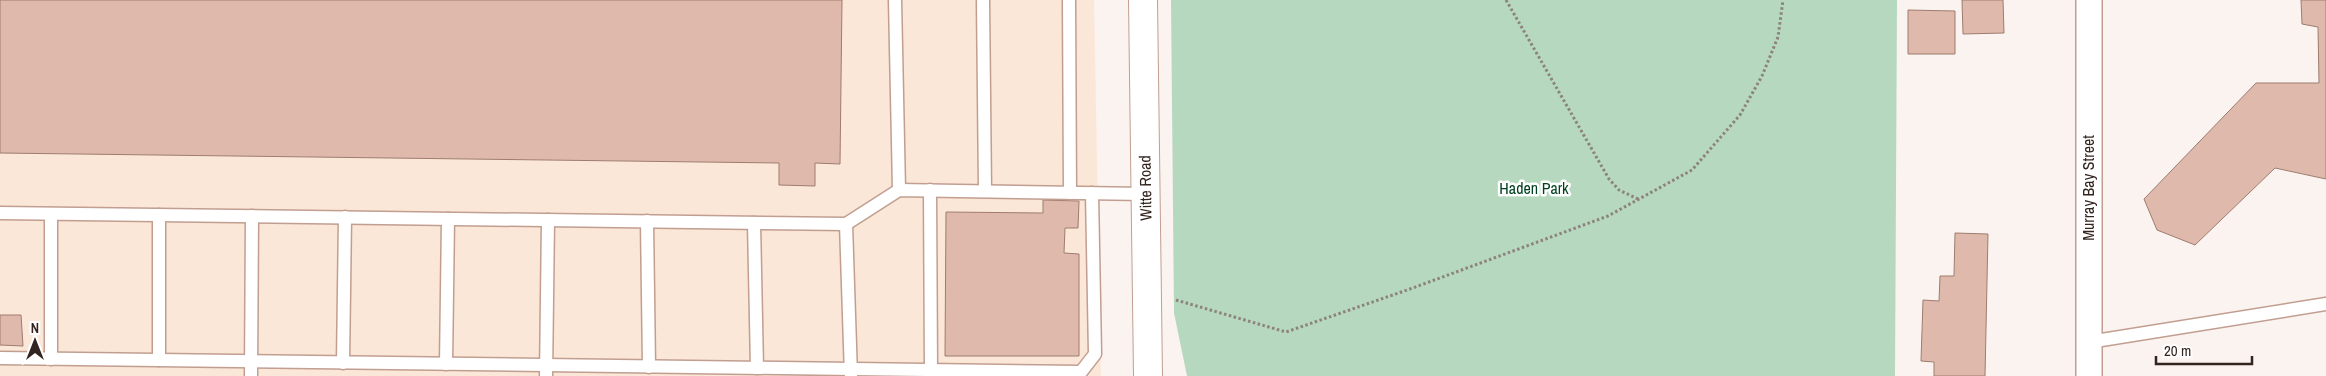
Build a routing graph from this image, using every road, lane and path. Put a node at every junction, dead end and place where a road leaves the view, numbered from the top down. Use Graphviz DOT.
graph roads {
  1 [pos="895,0"];
  2 [pos="983,0"];
  3 [pos="1069,0"];
  4 [pos="1143,0"];
  5 [pos="1506,0"];
  6 [pos="1783,0"];
  7 [pos="2089,0"];
  8 [pos="899,190"];
  9 [pos="930,190"];
  10 [pos="985,191"];
  11 [pos="1070,193"];
  12 [pos="1092,193"];
  13 [pos="1145,194"];
  14 [pos="1638,200"];
  15 [pos="0,213"];
  16 [pos="52,214"];
  17 [pos="159,215"];
  18 [pos="252,216"];
  19 [pos="345,217"];
  20 [pos="448,219"];
  21 [pos="548,220"];
  22 [pos="647,221"];
  23 [pos="754,223"];
  24 [pos="846,224"];
  25 [pos="1147,292"];
  26 [pos="2326,304"];
  27 [pos="2089,342"];
  28 [pos="0,358"];
  29 [pos="52,359"];
  30 [pos="159,360"];
  31 [pos="251,362"];
  32 [pos="343,363"];
  33 [pos="446,364"];
  34 [pos="649,367"];
  35 [pos="757,368"];
  36 [pos="546,371"];
  37 [pos="931,371"];
  38 [pos="851,373"];
  39 [pos="251,376"];
  40 [pos="1148,376"];
  41 [pos="2089,376"];
  1 -- 8 [label="lane"];
  2 -- 10 [label="lane"];
  3 -- 11 [label="lane"];
  4 -- 13 [label="street, Witte Road"];
  5 -- 14 [label="path"];
  6 -- 14 [label="path"];
  7 -- 27 [label="street, Murray Bay Street"];
  8 -- 9 [label="lane"];
  8 -- 24 [label="lane"];
  9 -- 10 [label="lane"];
  9 -- 37 [label="lane"];
  10 -- 11 [label="lane"];
  11 -- 12 [label="lane"];
  12 -- 13 [label="lane"];
  12 -- 37 [label="lane"];
  13 -- 25 [label="street, Witte Road"];
  14 -- 25 [label="path"];
  15 -- 16 [label="lane"];
  16 -- 17 [label="lane"];
  16 -- 29 [label="lane"];
  17 -- 18 [label="lane"];
  17 -- 30 [label="lane"];
  18 -- 19 [label="lane"];
  18 -- 31 [label="lane"];
  19 -- 20 [label="lane"];
  19 -- 32 [label="lane"];
  20 -- 21 [label="lane"];
  20 -- 33 [label="lane"];
  21 -- 22 [label="lane"];
  21 -- 36 [label="lane"];
  22 -- 23 [label="lane"];
  22 -- 34 [label="lane"];
  23 -- 24 [label="lane"];
  23 -- 35 [label="lane"];
  24 -- 38 [label="lane"];
  25 -- 40 [label="street, Witte Road"];
  26 -- 27 [label="lane"];
  27 -- 41 [label="street, Murray Bay Street"];
  28 -- 29 [label="lane"];
  29 -- 30 [label="lane"];
  30 -- 31 [label="lane"];
  31 -- 32 [label="lane"];
  31 -- 39 [label="lane"];
  32 -- 33 [label="lane"];
  33 -- 36 [label="lane"];
  34 -- 35 [label="lane"];
  34 -- 36 [label="lane"];
  35 -- 38 [label="lane"];
  37 -- 38 [label="lane"];
}
